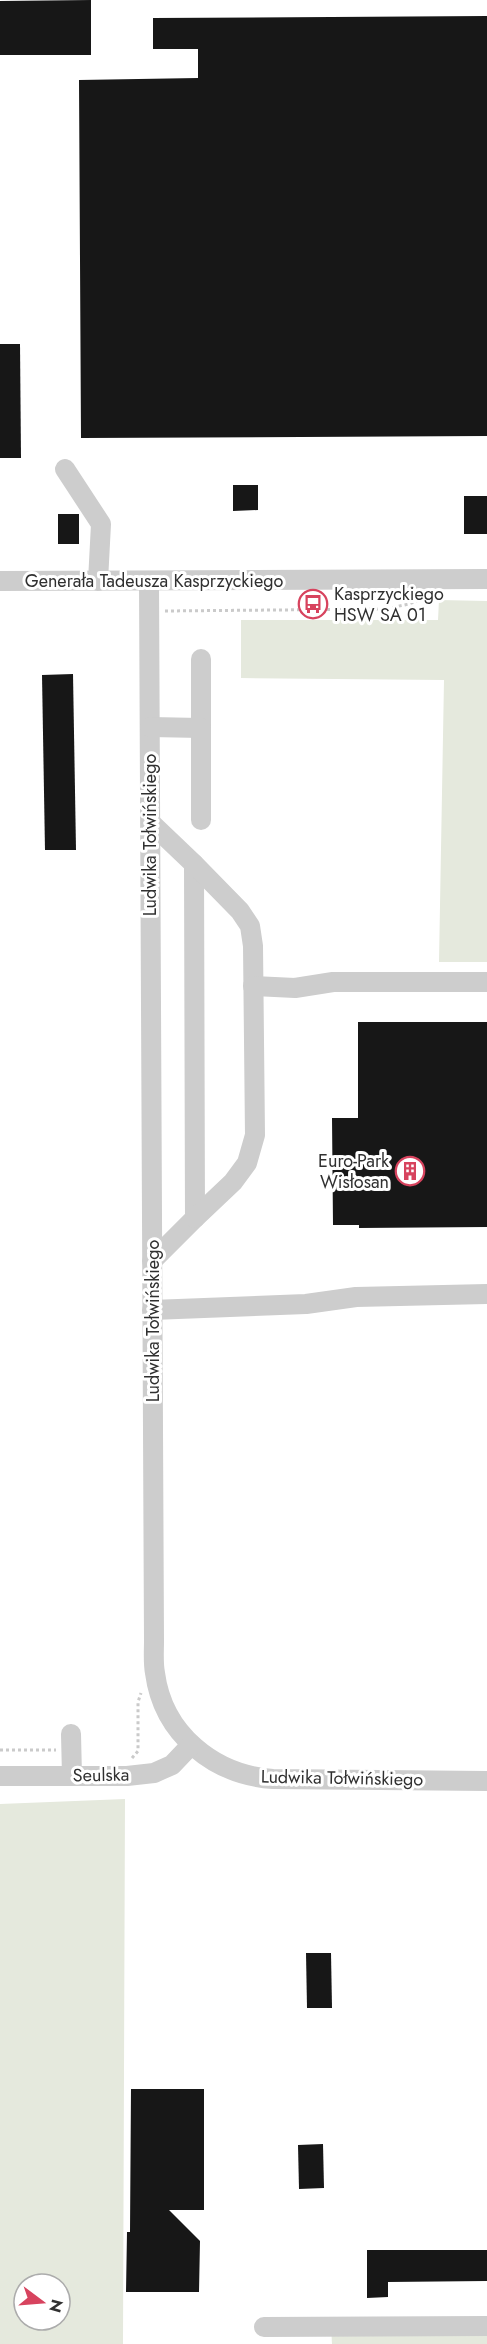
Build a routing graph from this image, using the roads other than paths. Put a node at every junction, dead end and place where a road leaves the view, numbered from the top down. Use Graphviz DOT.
graph roads {
  1 [pos="64,469"];
  2 [pos="487,579"];
  3 [pos="0,581"];
  4 [pos="98,581"];
  5 [pos="148,581"];
  6 [pos="201,659"];
  7 [pos="150,727"];
  8 [pos="201,728"];
  9 [pos="201,820"];
  10 [pos="151,823"];
  11 [pos="194,864"];
  12 [pos="487,982"];
  13 [pos="254,986"];
  14 [pos="195,1218"];
  15 [pos="152,1261"];
  16 [pos="487,1294"];
  17 [pos="152,1310"];
  18 [pos="71,1734"];
  19 [pos="190,1745"];
  20 [pos="0,1776"];
  21 [pos="72,1776"];
  22 [pos="487,1781"];
  23 [pos="487,2325"];
  24 [pos="264,2327"];
  1 -- 4 [label="street"];
  2 -- 5 [label="street, Generała Tadeusza Kasprzyckiego"];
  3 -- 4 [label="street, Generała Tadeusza Kasprzyckiego"];
  4 -- 5 [label="street, Generała Tadeusza Kasprzyckiego"];
  5 -- 7 [label="street, Ludwika Tołwińskiego"];
  6 -- 8 [label="street"];
  7 -- 8 [label="street"];
  7 -- 10 [label="street, Ludwika Tołwińskiego"];
  8 -- 9 [label="street"];
  10 -- 11 [label="street"];
  10 -- 15 [label="street, Ludwika Tołwińskiego"];
  11 -- 13 [label="street"];
  11 -- 14 [label="street"];
  12 -- 13 [label="street"];
  13 -- 14 [label="street"];
  14 -- 15 [label="street"];
  15 -- 17 [label="street, Ludwika Tołwińskiego"];
  16 -- 17 [label="street"];
  17 -- 19 [label="street, Ludwika Tołwińskiego"];
  18 -- 21 [label="street"];
  19 -- 21 [label="street, Seulska"];
  19 -- 22 [label="street, Ludwika Tołwińskiego"];
  20 -- 21 [label="street, Seulska"];
  23 -- 24 [label="street"];
}
